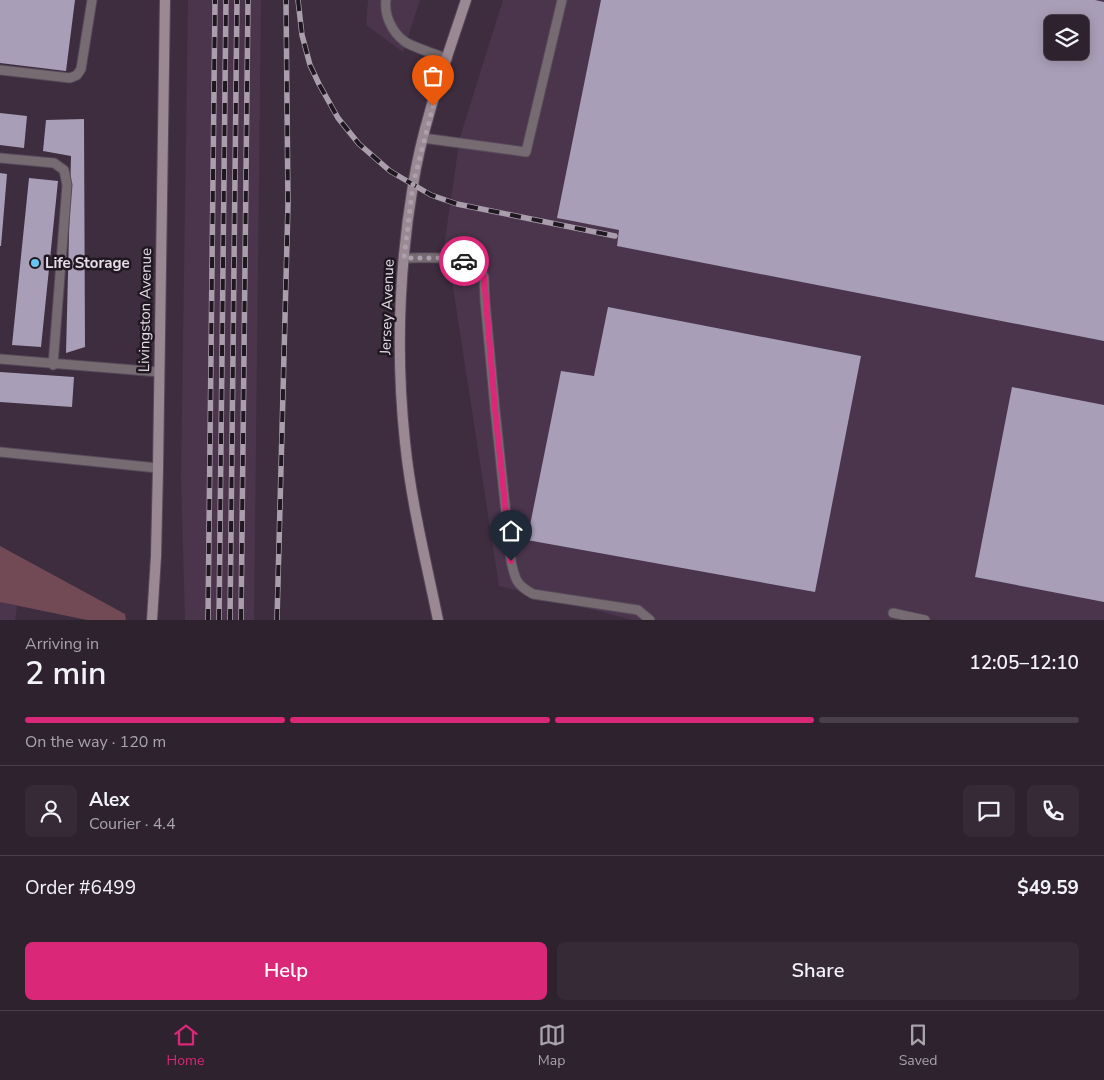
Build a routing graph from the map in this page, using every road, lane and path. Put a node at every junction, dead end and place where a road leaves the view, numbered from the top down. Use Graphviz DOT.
graph roads {
  1 [pos="92,0"];
  2 [pos="165,0"];
  3 [pos="386,0"];
  4 [pos="466,0"];
  5 [pos="562,0"];
  6 [pos="447,58"];
  7 [pos="0,70"];
  8 [pos="423,138"];
  9 [pos="0,158"];
  10 [pos="404,258"];
  11 [pos="0,359"];
  12 [pos="53,364"];
  13 [pos="159,372"];
  14 [pos="0,452"];
  15 [pos="158,468"];
  16 [pos="893,614"];
  17 [pos="152,620"];
  18 [pos="438,620"];
  19 [pos="650,620"];
  20 [pos="925,620"];
  1 -- 7 [label="lane"];
  2 -- 13 [label="main road, Livingston Avenue"];
  3 -- 6 [label="lane"];
  4 -- 6 [label="main road, Jersey Avenue"];
  5 -- 8 [label="lane"];
  6 -- 8 [label="main road, Jersey Avenue"];
  8 -- 10 [label="main road, Jersey Avenue"];
  9 -- 12 [label="lane"];
  10 -- 18 [label="main road, Jersey Avenue"];
  10 -- 19 [label="lane"];
  11 -- 12 [label="lane"];
  12 -- 13 [label="lane"];
  13 -- 15 [label="main road, Livingston Avenue"];
  14 -- 15 [label="lane"];
  15 -- 17 [label="main road, Livingston Avenue"];
  16 -- 20 [label="lane"];
}
